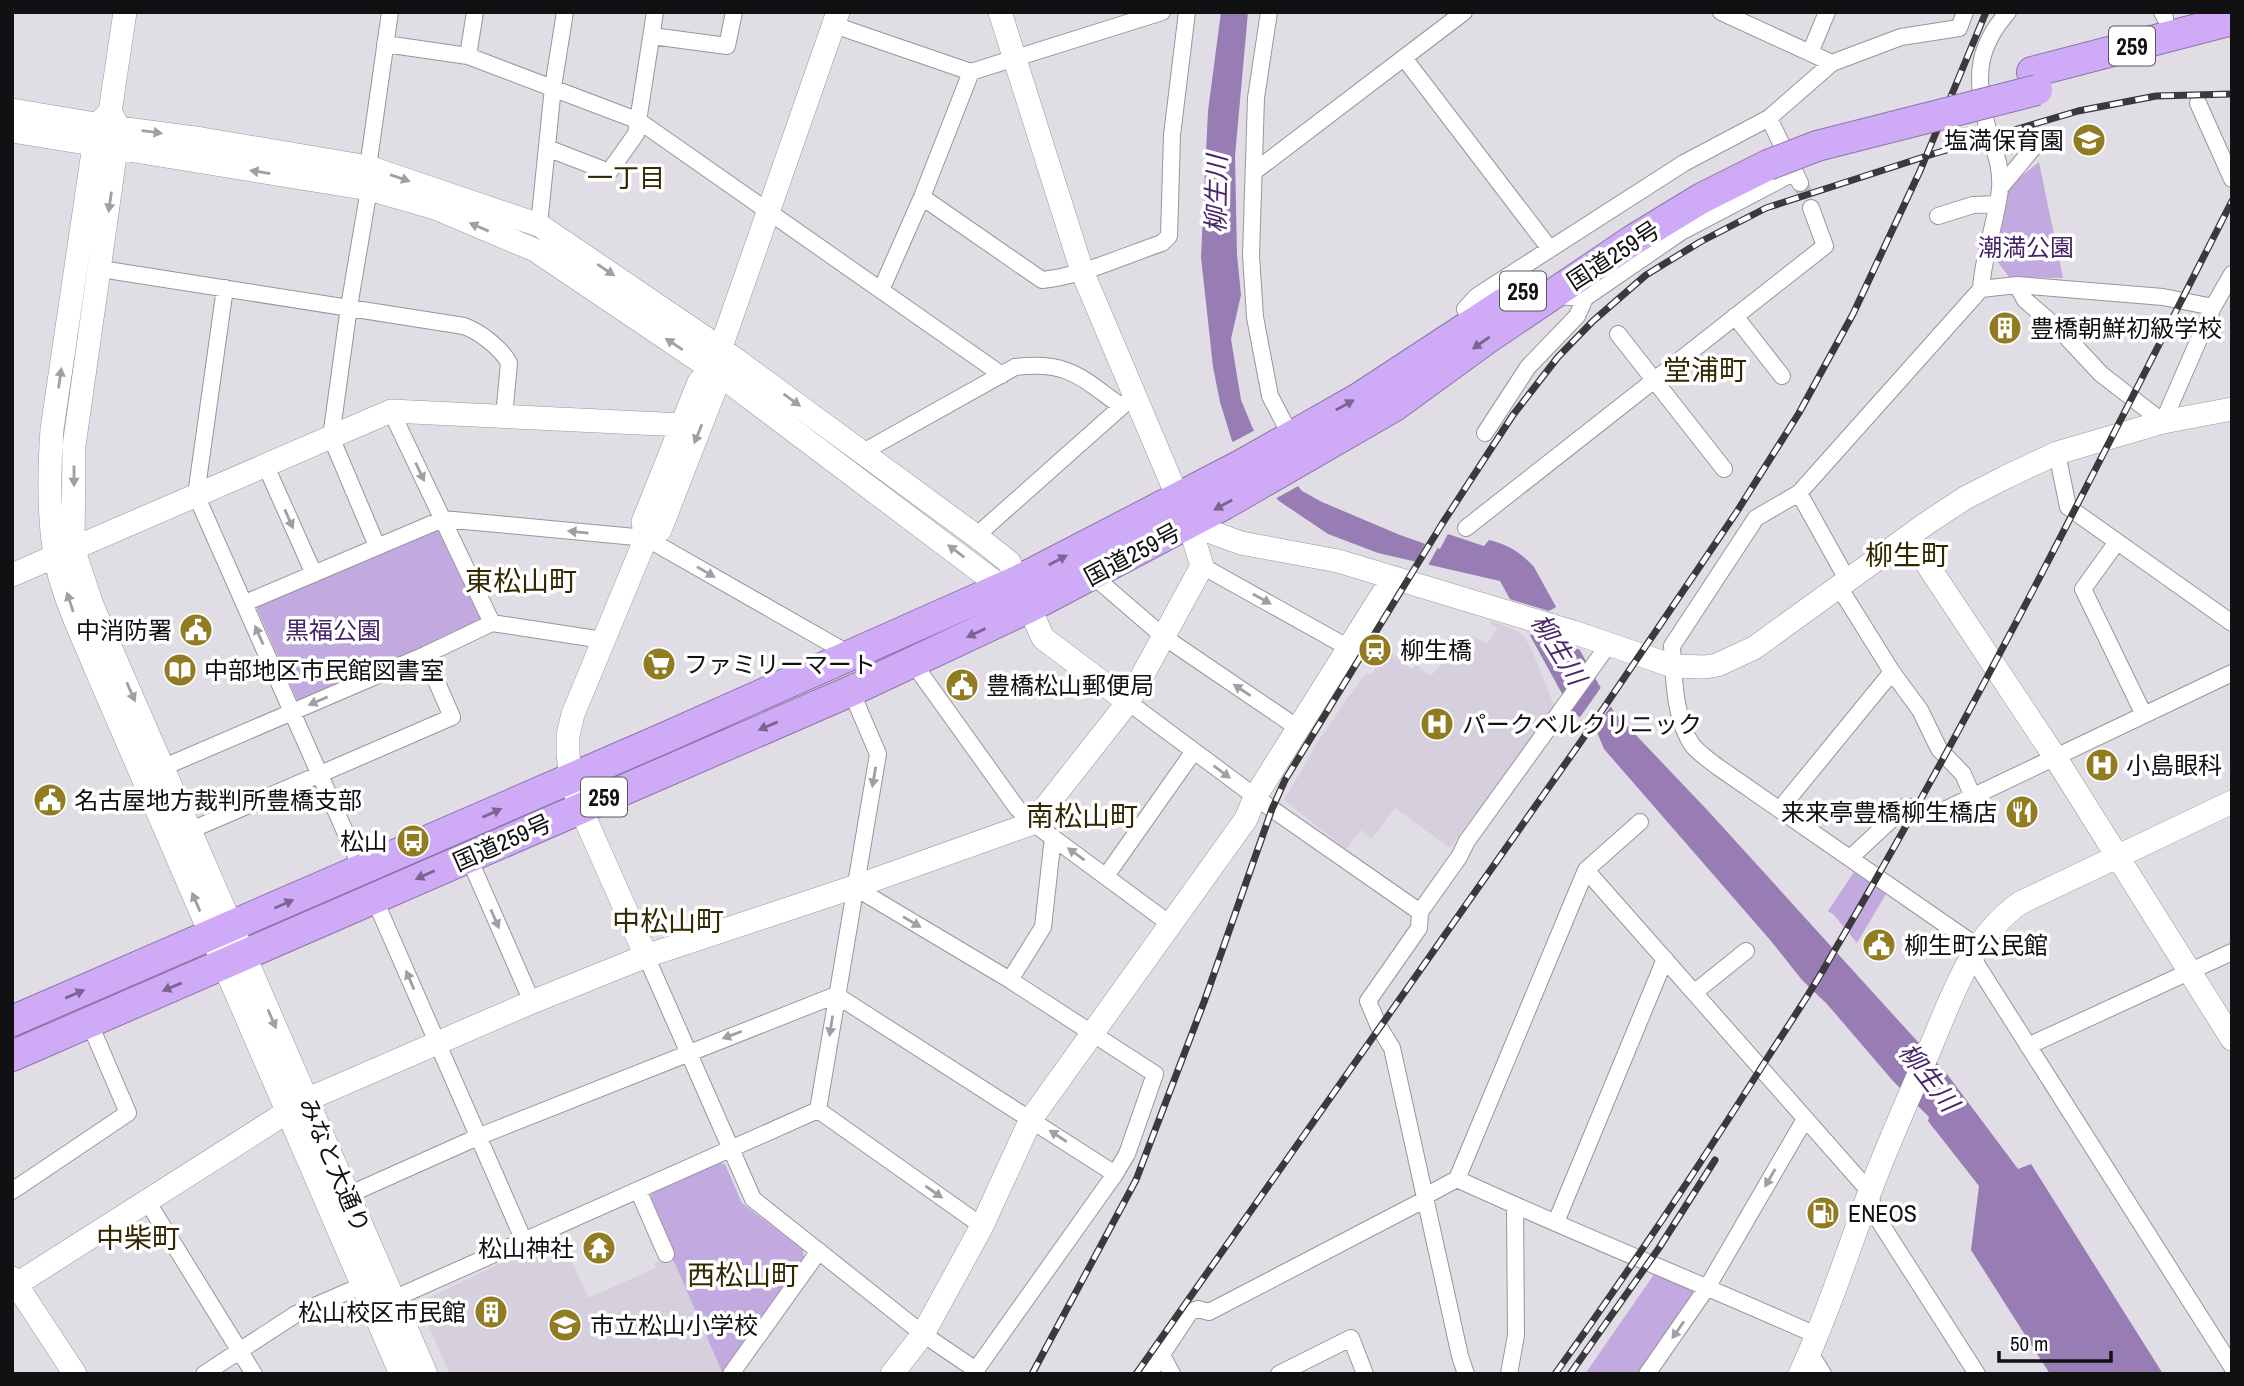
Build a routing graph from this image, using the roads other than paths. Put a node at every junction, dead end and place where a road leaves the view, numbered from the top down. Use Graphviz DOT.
graph roads {
  1 [pos="125,12"];
  2 [pos="390,12"];
  3 [pos="475,12"];
  4 [pos="565,12"];
  5 [pos="655,12"];
  6 [pos="734,12"];
  7 [pos="1000,12"];
  8 [pos="1162,12"];
  9 [pos="1186,12"];
  10 [pos="1269,12"];
  11 [pos="1464,12"];
  12 [pos="1721,12"];
  13 [pos="1827,12"];
  14 [pos="1965,12"];
  15 [pos="2008,12"];
  16 [pos="836,19"];
  17 [pos="2232,20"];
  18 [pos="652,36"];
  19 [pos="2232,40"];
  20 [pos="385,44"];
  21 [pos="1810,53"];
  22 [pos="468,56"];
  23 [pos="1404,58"];
  24 [pos="1014,60"];
  25 [pos="1832,63"];
  26 [pos="971,72"];
  27 [pos="2035,81"];
  28 [pos="554,87"];
  29 [pos="2199,103"];
  30 [pos="12,110"];
  31 [pos="1769,117"];
  32 [pos="639,121"];
  33 [pos="12,131"];
  34 [pos="107,132"];
  35 [pos="2038,142"];
  36 [pos="547,148"];
  37 [pos="1781,167"];
  38 [pos="1255,171"];
  39 [pos="368,178"];
  40 [pos="2232,179"];
  41 [pos="1998,196"];
  42 [pos="922,197"];
  43 [pos="1811,208"];
  44 [pos="768,211"];
  45 [pos="1938,216"];
  46 [pos="539,225"];
  47 [pos="1550,249"];
  48 [pos="101,268"];
  49 [pos="1082,271"];
  50 [pos="2230,282"];
  51 [pos="2017,285"];
  52 [pos="225,288"];
  53 [pos="1981,289"];
  54 [pos="881,290"];
  55 [pos="1551,295"];
  56 [pos="1585,298"];
  57 [pos="349,307"];
  58 [pos="2213,307"];
  59 [pos="1735,316"];
  60 [pos="1473,323"];
  61 [pos="1618,334"];
  62 [pos="716,359"];
  63 [pos="1002,375"];
  64 [pos="1782,376"];
  65 [pos="1653,379"];
  66 [pos="1128,401"];
  67 [pos="2232,409"];
  68 [pos="391,411"];
  69 [pos="504,416"];
  70 [pos="2162,422"];
  71 [pos="682,425"];
  72 [pos="1485,433"];
  73 [pos="331,437"];
  74 [pos="1293,445"];
  75 [pos="863,452"];
  76 [pos="2057,453"];
  77 [pos="265,464"];
  78 [pos="1724,469"];
  79 [pos="1799,494"];
  80 [pos="196,495"];
  81 [pos="1183,511"];
  82 [pos="443,519"];
  83 [pos="1466,528"];
  84 [pos="976,536"];
  85 [pos="1909,537"];
  86 [pos="646,538"];
  87 [pos="2117,542"];
  88 [pos="377,547"];
  89 [pos="64,552"];
  90 [pos="1202,566"];
  91 [pos="314,574"];
  92 [pos="12,575"];
  93 [pos="1092,575"];
  94 [pos="1392,579"];
  95 [pos="1843,584"];
  96 [pos="1016,593"];
  97 [pos="245,603"];
  98 [pos="492,623"];
  99 [pos="2232,623"];
  100 [pos="1164,637"];
  101 [pos="603,640"];
  102 [pos="1609,644"];
  103 [pos="1349,648"];
  104 [pos="425,655"];
  105 [pos="851,655"];
  106 [pos="105,662"];
  107 [pos="913,663"];
  108 [pos="1673,666"];
  109 [pos="1892,672"];
  110 [pos="2232,673"];
  111 [pos="851,691"];
  112 [pos="1128,702"];
  113 [pos="293,712"];
  114 [pos="2144,715"];
  115 [pos="1298,728"];
  116 [pos="1194,751"];
  117 [pos="2054,757"];
  118 [pos="164,767"];
  119 [pos="320,773"];
  120 [pos="143,776"];
  121 [pos="571,779"];
  122 [pos="1255,797"];
  123 [pos="1973,797"];
  124 [pos="2232,802"];
  125 [pos="580,807"];
  126 [pos="1780,809"];
  127 [pos="1640,822"];
  128 [pos="1033,823"];
  129 [pos="191,830"];
  130 [pos="1053,837"];
  131 [pos="170,839"];
  132 [pos="468,856"];
  133 [pos="2116,857"];
  134 [pos="1850,858"];
  135 [pos="362,870"];
  136 [pos="1586,870"];
  137 [pos="1105,876"];
  138 [pos="854,887"];
  139 [pos="374,898"];
  140 [pos="1420,912"];
  141 [pos="1170,924"];
  142 [pos="221,931"];
  143 [pos="1746,951"];
  144 [pos="2232,951"];
  145 [pos="1975,952"];
  146 [pos="646,956"];
  147 [pos="1665,959"];
  148 [pos="234,961"];
  149 [pos="2189,971"];
  150 [pos="1010,980"];
  151 [pos="1695,992"];
  152 [pos="835,995"];
  153 [pos="532,1002"];
  154 [pos="12,1021"];
  155 [pos="89,1023"];
  156 [pos="1091,1033"];
  157 [pos="2232,1040"];
  158 [pos="437,1042"];
  159 [pos="2028,1046"];
  160 [pos="688,1052"];
  161 [pos="12,1056"];
  162 [pos="297,1106"];
  163 [pos="818,1110"];
  164 [pos="1031,1119"];
  165 [pos="1805,1119"];
  166 [pos="480,1136"];
  167 [pos="730,1149"];
  168 [pos="1115,1174"];
  169 [pos="1457,1179"];
  170 [pos="638,1190"];
  171 [pos="12,1191"];
  172 [pos="1870,1192"];
  173 [pos="348,1195"];
  174 [pos="1424,1200"];
  175 [pos="147,1201"];
  176 [pos="1515,1206"];
  177 [pos="1556,1222"];
  178 [pos="982,1226"];
  179 [pos="524,1241"];
  180 [pos="819,1251"];
  181 [pos="666,1254"];
  182 [pos="14,1283"];
  183 [pos="363,1285"];
  184 [pos="1708,1286"];
  185 [pos="393,1298"];
  186 [pos="923,1334"];
  187 [pos="2226,1345"];
  188 [pos="239,1352"];
  189 [pos="1809,1354"];
  190 [pos="1162,1355"];
  191 [pos="2232,1367"];
  192 [pos="409,1371"];
  193 [pos="975,1372"];
  194 [pos="75,1374"];
  195 [pos="204,1374"];
  196 [pos="254,1374"];
  197 [pos="731,1374"];
  198 [pos="892,1374"];
  199 [pos="1149,1374"];
  200 [pos="1172,1374"];
  201 [pos="1279,1374"];
  202 [pos="1365,1374"];
  203 [pos="1466,1374"];
  204 [pos="1509,1374"];
  205 [pos="1647,1374"];
  206 [pos="1823,1374"];
  207 [pos="1977,1374"];
  1 -- 34 [label="street"];
  2 -- 20 [label="street"];
  3 -- 22 [label="street"];
  4 -- 28 [label="street"];
  5 -- 18 [label="street"];
  6 -- 18 [label="street"];
  7 -- 24 [label="street"];
  8 -- 24 [label="street"];
  9 -- 49 [label="street"];
  10 -- 38 [label="street"];
  11 -- 23 [label="street"];
  12 -- 21 [label="street"];
  13 -- 21 [label="street"];
  14 -- 25 [label="street"];
  15 -- 41 [label="street"];
  16 -- 26 [label="street"];
  16 -- 44 [label="street"];
  17 -- 27 [label="highway, 国道259号 / 259"];
  18 -- 32 [label="street"];
  19 -- 27 [label="highway, 国道259号 / 259"];
  20 -- 22 [label="street"];
  20 -- 39 [label="street"];
  21 -- 25 [label="street"];
  22 -- 28 [label="street"];
  23 -- 38 [label="street"];
  23 -- 47 [label="street"];
  24 -- 26 [label="street"];
  24 -- 49 [label="street"];
  25 -- 31 [label="street"];
  26 -- 42 [label="street"];
  27 -- 37 [label="highway, 国道259号 / 259, bridge"];
  28 -- 32 [label="street"];
  28 -- 36 [label="street"];
  29 -- 40 [label="street"];
  30 -- 34 [label="street"];
  31 -- 37 [label="street"];
  31 -- 47 [label="street"];
  32 -- 36 [label="street"];
  32 -- 44 [label="street"];
  33 -- 34 [label="street"];
  34 -- 39 [label="street"];
  34 -- 48 [label="street, one-way"];
  89 -- 34 [label="street, one-way"];
  35 -- 41 [label="street"];
  36 -- 46 [label="street"];
  37 -- 55 [label="highway, 国道259号 / 259"];
  37 -- 56 [label="street"];
  37 -- 60 [label="highway, 国道259号 / 259"];
  38 -- 74 [label="street"];
  39 -- 46 [label="street, one-way"];
  39 -- 57 [label="street"];
  62 -- 39 [label="street, one-way"];
  41 -- 45 [label="street"];
  41 -- 53 [label="street"];
  42 -- 49 [label="street"];
  42 -- 54 [label="street"];
  43 -- 59 [label="street"];
  44 -- 54 [label="street"];
  44 -- 62 [label="street"];
  46 -- 62 [label="street, one-way"];
  47 -- 60 [label="street"];
  48 -- 52 [label="street"];
  48 -- 89 [label="street, one-way"];
  49 -- 66 [label="street"];
  50 -- 58 [label="street"];
  51 -- 53 [label="street"];
  51 -- 58 [label="street"];
  51 -- 70 [label="street"];
  52 -- 57 [label="street"];
  52 -- 80 [label="street"];
  53 -- 79 [label="street"];
  54 -- 63 [label="street"];
  55 -- 56 [label="street"];
  55 -- 74 [label="highway, 国道259号 / 259, one-way"];
  56 -- 72 [label="street"];
  57 -- 69 [label="street"];
  57 -- 73 [label="street"];
  58 -- 70 [label="street"];
  59 -- 64 [label="street"];
  59 -- 65 [label="street"];
  74 -- 60 [label="highway, 国道259号 / 259, one-way"];
  61 -- 65 [label="street"];
  62 -- 71 [label="street"];
  62 -- 75 [label="street, one-way"];
  62 -- 86 [label="street, one-way"];
  96 -- 62 [label="street, one-way"];
  63 -- 66 [label="street"];
  63 -- 75 [label="street"];
  65 -- 78 [label="street"];
  65 -- 83 [label="street"];
  66 -- 81 [label="street"];
  66 -- 84 [label="street"];
  67 -- 70 [label="street"];
  68 -- 69 [label="street"];
  68 -- 73 [label="street"];
  68 -- 82 [label="street, one-way"];
  69 -- 71 [label="street"];
  70 -- 76 [label="street"];
  71 -- 86 [label="street"];
  73 -- 77 [label="street"];
  73 -- 88 [label="street"];
  74 -- 81 [label="highway, 国道259号 / 259"];
  75 -- 84 [label="street"];
  76 -- 85 [label="street"];
  76 -- 87 [label="street"];
  77 -- 80 [label="street"];
  77 -- 91 [label="street, one-way"];
  79 -- 95 [label="street"];
  79 -- 108 [label="street"];
  80 -- 89 [label="street"];
  80 -- 97 [label="street"];
  81 -- 90 [label="street"];
  81 -- 93 [label="highway, 国道259号 / 259"];
  81 -- 94 [label="street"];
  96 -- 81 [label="highway, 国道259号 / 259, one-way"];
  86 -- 82 [label="street, one-way"];
  82 -- 88 [label="street"];
  82 -- 98 [label="street"];
  84 -- 96 [label="street"];
  85 -- 95 [label="street"];
  85 -- 117 [label="street"];
  86 -- 101 [label="street"];
  86 -- 105 [label="street, one-way"];
  87 -- 99 [label="street"];
  87 -- 114 [label="street"];
  88 -- 91 [label="street"];
  89 -- 92 [label="street"];
  89 -- 106 [label="street"];
  90 -- 100 [label="street"];
  90 -- 103 [label="street, one-way"];
  91 -- 97 [label="street"];
  93 -- 96 [label="highway, 国道259号 / 259"];
  93 -- 100 [label="street"];
  94 -- 102 [label="street"];
  94 -- 103 [label="street"];
  95 -- 108 [label="street"];
  95 -- 109 [label="street"];
  96 -- 105 [label="highway, 国道259号 / 259"];
  96 -- 107 [label="highway, 国道259号 / 259, one-way"];
  96 -- 112 [label="street"];
  113 -- 97 [label="street, one-way"];
  98 -- 101 [label="street"];
  98 -- 104 [label="street"];
  100 -- 112 [label="street"];
  115 -- 100 [label="street, one-way"];
  101 -- 121 [label="street"];
  102 -- 108 [label="street"];
  102 -- 140 [label="street"];
  103 -- 115 [label="street"];
  104 -- 113 [label="street, one-way"];
  104 -- 119 [label="street"];
  105 -- 121 [label="highway, 国道259号 / 259"];
  106 -- 118 [label="street, one-way"];
  106 -- 120 [label="street"];
  107 -- 111 [label="highway, 国道259号 / 259"];
  107 -- 128 [label="street"];
  108 -- 126 [label="street"];
  109 -- 123 [label="street"];
  109 -- 126 [label="street"];
  110 -- 114 [label="street"];
  111 -- 125 [label="highway, 国道259号 / 259, one-way"];
  111 -- 138 [label="street, one-way"];
  112 -- 116 [label="street"];
  112 -- 128 [label="street"];
  113 -- 118 [label="street"];
  113 -- 119 [label="street"];
  114 -- 117 [label="street"];
  115 -- 122 [label="street"];
  116 -- 122 [label="street, one-way"];
  116 -- 137 [label="street"];
  117 -- 123 [label="street"];
  117 -- 133 [label="street"];
  118 -- 120 [label="street"];
  118 -- 129 [label="street"];
  119 -- 129 [label="street"];
  119 -- 135 [label="street"];
  120 -- 131 [label="street"];
  121 -- 125 [label="street"];
  135 -- 121 [label="highway, 国道259号 / 259, one-way"];
  122 -- 140 [label="street"];
  122 -- 141 [label="street"];
  123 -- 134 [label="street"];
  124 -- 133 [label="street"];
  125 -- 132 [label="highway, 国道259号 / 259"];
  125 -- 146 [label="street"];
  126 -- 134 [label="street"];
  127 -- 136 [label="street"];
  128 -- 130 [label="street"];
  128 -- 138 [label="street"];
  129 -- 131 [label="street"];
  129 -- 142 [label="street"];
  137 -- 130 [label="street, one-way"];
  130 -- 150 [label="street"];
  142 -- 131 [label="street, one-way"];
  132 -- 139 [label="highway, 国道259号 / 259, one-way"];
  132 -- 153 [label="street, one-way"];
  133 -- 145 [label="street"];
  133 -- 149 [label="street"];
  134 -- 145 [label="street"];
  142 -- 135 [label="highway, 国道259号 / 259, one-way"];
  136 -- 147 [label="street"];
  136 -- 169 [label="street"];
  137 -- 141 [label="street"];
  138 -- 146 [label="street"];
  138 -- 150 [label="street, one-way"];
  138 -- 152 [label="street"];
  139 -- 148 [label="highway, 国道259号 / 259"];
  158 -- 139 [label="street, one-way"];
  140 -- 174 [label="street"];
  141 -- 156 [label="street"];
  142 -- 148 [label="street, みなと大通り"];
  154 -- 142 [label="highway, 国道259号 / 259, one-way"];
  143 -- 151 [label="street"];
  144 -- 149 [label="street"];
  145 -- 159 [label="street"];
  145 -- 172 [label="street"];
  146 -- 153 [label="street"];
  146 -- 160 [label="street"];
  147 -- 151 [label="street"];
  147 -- 177 [label="street"];
  148 -- 155 [label="highway, 国道259号 / 259, one-way"];
  148 -- 162 [label="street, みなと大通り"];
  149 -- 157 [label="street"];
  149 -- 159 [label="street"];
  150 -- 156 [label="street"];
  151 -- 165 [label="street"];
  152 -- 160 [label="street, one-way"];
  152 -- 163 [label="street, one-way"];
  152 -- 164 [label="street"];
  153 -- 158 [label="street"];
  155 -- 161 [label="highway, 国道259号 / 259"];
  155 -- 171 [label="street"];
  156 -- 164 [label="street"];
  156 -- 168 [label="street"];
  158 -- 162 [label="street"];
  158 -- 166 [label="street"];
  159 -- 187 [label="street"];
  160 -- 166 [label="street"];
  160 -- 167 [label="street"];
  162 -- 173 [label="street, みなと大通り"];
  162 -- 175 [label="street"];
  162 -- 183 [label="street, みなと大通り"];
  163 -- 167 [label="street"];
  163 -- 178 [label="street, one-way"];
  168 -- 164 [label="street, one-way"];
  164 -- 178 [label="street"];
  165 -- 172 [label="street"];
  165 -- 184 [label="street, one-way"];
  166 -- 173 [label="street"];
  166 -- 179 [label="street"];
  167 -- 170 [label="street"];
  167 -- 180 [label="street"];
  168 -- 193 [label="street"];
  169 -- 174 [label="street"];
  169 -- 176 [label="street"];
  170 -- 179 [label="street"];
  170 -- 181 [label="street"];
  172 -- 189 [label="street"];
  172 -- 207 [label="street"];
  173 -- 185 [label="street, みなと大通り"];
  174 -- 190 [label="street"];
  174 -- 203 [label="street"];
  175 -- 182 [label="street"];
  175 -- 188 [label="street"];
  176 -- 177 [label="street"];
  176 -- 204 [label="street"];
  177 -- 184 [label="street"];
  178 -- 186 [label="street"];
  179 -- 185 [label="street"];
  180 -- 186 [label="street"];
  180 -- 197 [label="street"];
  182 -- 194 [label="street"];
  183 -- 188 [label="street"];
  183 -- 192 [label="street, みなと大通り"];
  184 -- 189 [label="street"];
  184 -- 205 [label="street, one-way"];
  185 -- 192 [label="street, みなと大通り"];
  186 -- 193 [label="street"];
  186 -- 198 [label="street"];
  187 -- 191 [label="street"];
  188 -- 195 [label="street"];
  188 -- 196 [label="street"];
  189 -- 206 [label="street"];
  190 -- 199 [label="street"];
  190 -- 200 [label="street"];
  201 -- 202 [label="street"];
}
